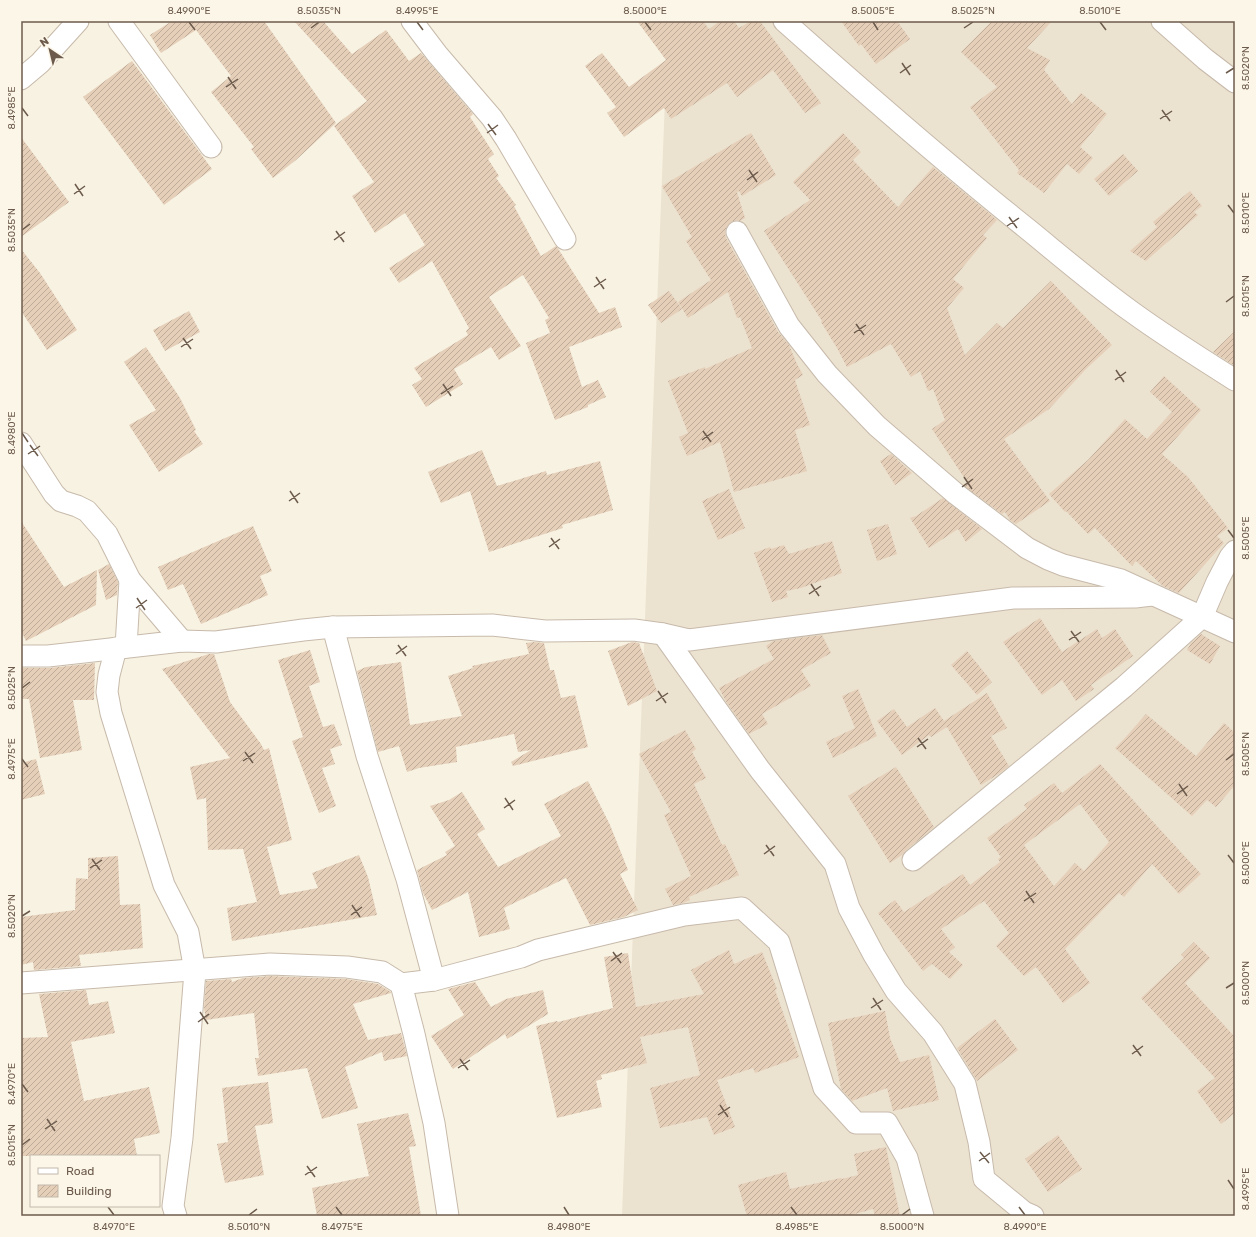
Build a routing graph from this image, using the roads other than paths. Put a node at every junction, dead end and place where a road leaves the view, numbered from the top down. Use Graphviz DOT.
graph roads {
  1 [pos="78,21"];
  2 [pos="119,21"];
  3 [pos="412,21"];
  4 [pos="784,21"];
  5 [pos="1162,21"];
  6 [pos="21,79"];
  7 [pos="1235,82"];
  8 [pos="211,147"];
  9 [pos="737,232"];
  10 [pos="565,239"];
  11 [pos="1235,380"];
  12 [pos="21,443"];
  13 [pos="1235,552"];
  14 [pos="130,580"];
  15 [pos="1152,595"];
  16 [pos="1202,617"];
  17 [pos="333,628"];
  18 [pos="1235,632"];
  19 [pos="663,634"];
  20 [pos="182,641"];
  21 [pos="121,648"];
  22 [pos="21,656"];
  23 [pos="912,860"];
  24 [pos="195,971"];
  25 [pos="434,980"];
  26 [pos="21,983"];
  27 [pos="402,984"];
  28 [pos="176,1216"];
  29 [pos="448,1216"];
  30 [pos="923,1216"];
  31 [pos="1033,1216"];
  1 -- 6 [label="street"];
  2 -- 8 [label="street"];
  3 -- 10 [label="street"];
  4 -- 11 [label="street"];
  5 -- 7 [label="street"];
  9 -- 15 [label="street"];
  12 -- 14 [label="street"];
  13 -- 16 [label="street"];
  14 -- 20 [label="street"];
  14 -- 21 [label="street"];
  15 -- 16 [label="street"];
  15 -- 19 [label="street"];
  16 -- 18 [label="street"];
  16 -- 23 [label="street"];
  17 -- 19 [label="street"];
  17 -- 20 [label="street"];
  17 -- 25 [label="street"];
  19 -- 31 [label="street"];
  20 -- 21 [label="street"];
  21 -- 22 [label="street"];
  21 -- 24 [label="street"];
  24 -- 26 [label="street"];
  24 -- 27 [label="street"];
  24 -- 28 [label="street"];
  25 -- 27 [label="street"];
  25 -- 30 [label="street"];
  27 -- 29 [label="street"];
}
